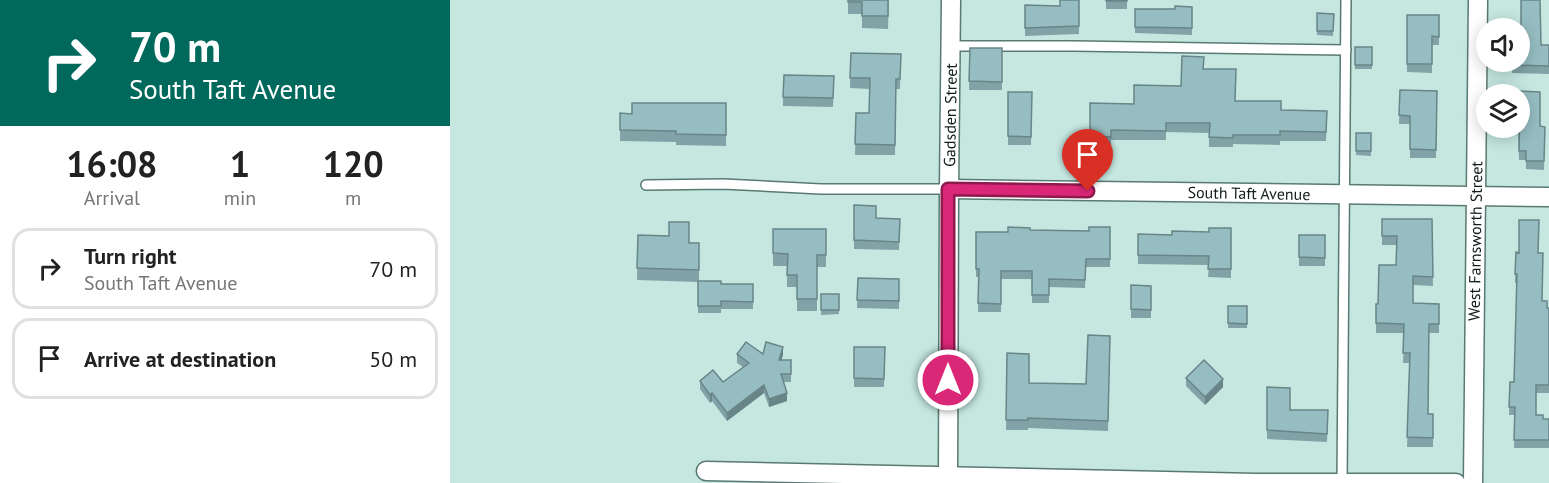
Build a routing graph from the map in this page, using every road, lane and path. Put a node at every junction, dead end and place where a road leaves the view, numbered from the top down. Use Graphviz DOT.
graph roads {
  1 [pos="951,0"];
  2 [pos="1346,0"];
  3 [pos="1478,0"];
  4 [pos="951,46"];
  5 [pos="1346,50"];
  6 [pos="646,185"];
  7 [pos="948,189"];
  8 [pos="1344,194"];
  9 [pos="1475,197"];
  10 [pos="1549,197"];
  11 [pos="706,471"];
  12 [pos="948,479"];
  13 [pos="1342,483"];
  14 [pos="1456,483"];
  15 [pos="1473,483"];
  1 -- 4 [label="street, Gadsden Street"];
  2 -- 5 [label="lane"];
  3 -- 9 [label="street, West Farnsworth Street"];
  4 -- 5 [label="lane"];
  4 -- 7 [label="street, Gadsden Street"];
  5 -- 8 [label="lane"];
  6 -- 7 [label="lane"];
  7 -- 8 [label="street, South Taft Avenue"];
  7 -- 12 [label="street, Gadsden Street"];
  8 -- 9 [label="street, South Taft Avenue"];
  8 -- 13 [label="lane"];
  9 -- 10 [label="street, South Taft Avenue"];
  9 -- 15 [label="street, West Farnsworth Street"];
  11 -- 12 [label="street"];
  12 -- 13 [label="street"];
  13 -- 14 [label="street"];
}
